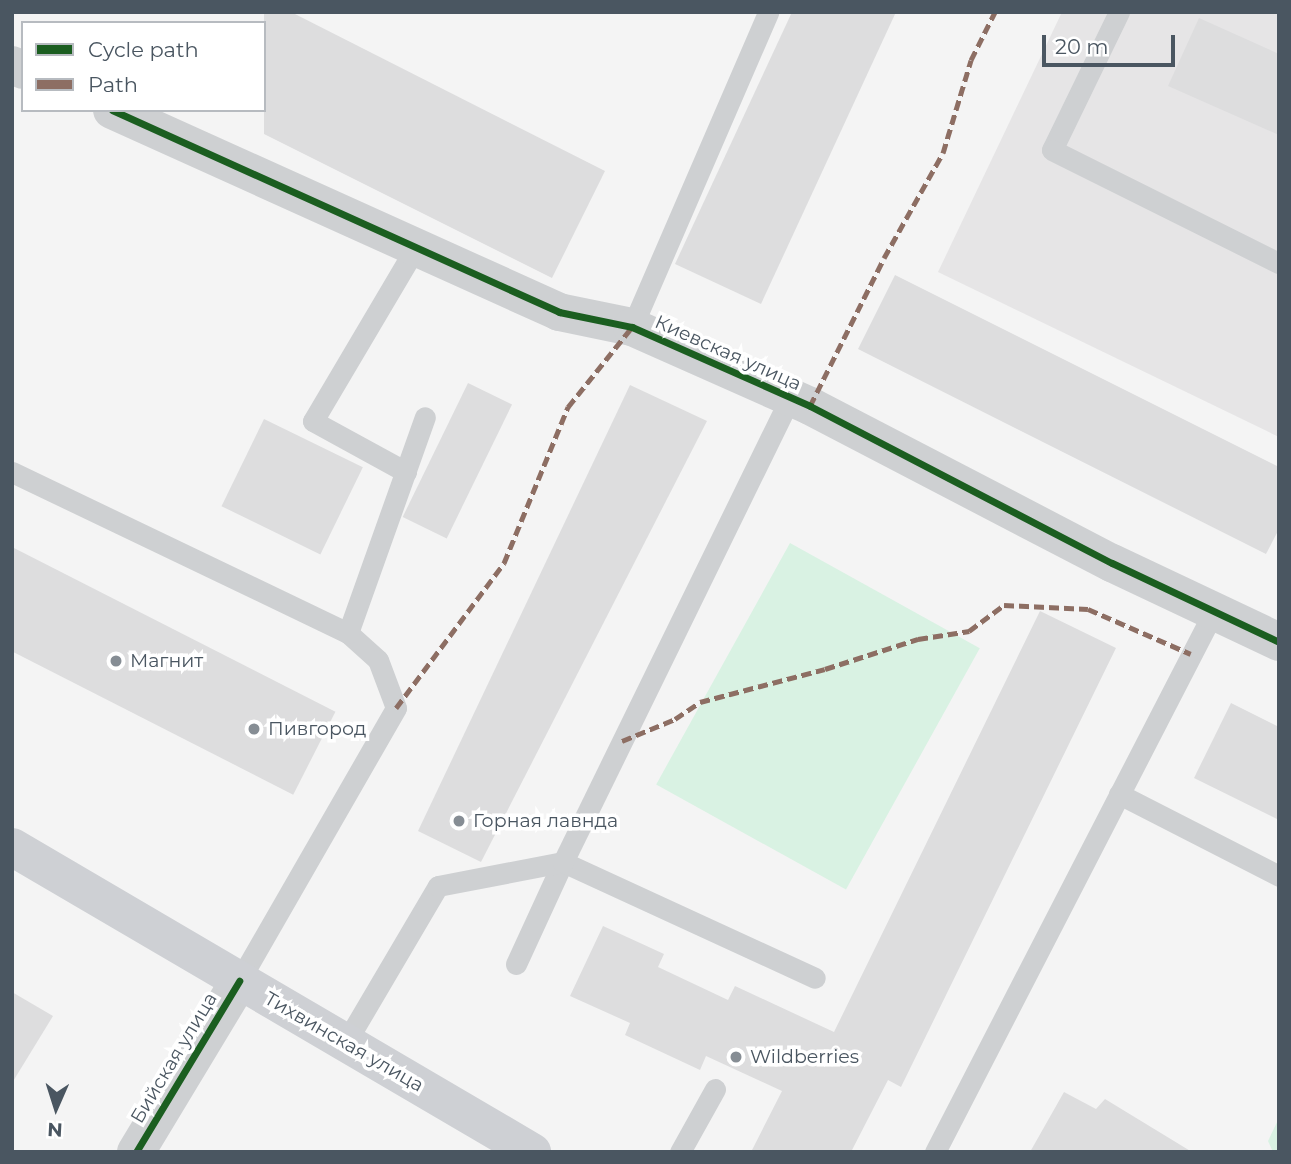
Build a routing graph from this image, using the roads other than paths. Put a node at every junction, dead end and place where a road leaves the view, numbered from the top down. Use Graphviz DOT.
graph roads {
  1 [pos="768,12"];
  2 [pos="1119,12"];
  3 [pos="116,112"];
  4 [pos="416,247"];
  5 [pos="1279,263"];
  6 [pos="632,327"];
  7 [pos="790,398"];
  8 [pos="425,417"];
  9 [pos="12,472"];
  10 [pos="406,472"];
  11 [pos="1214,611"];
  12 [pos="348,633"];
  13 [pos="1279,642"];
  14 [pos="1119,794"];
  15 [pos="12,847"];
  16 [pos="563,862"];
  17 [pos="1279,876"];
  18 [pos="516,964"];
  19 [pos="815,978"];
  20 [pos="239,981"];
  21 [pos="346,1042"];
  22 [pos="715,1089"];
  23 [pos="136,1152"];
  24 [pos="532,1152"];
  25 [pos="680,1152"];
  26 [pos="935,1152"];
  1 -- 6 [label="lane"];
  2 -- 5 [label="lane"];
  3 -- 4 [label="street, Киевская улица"];
  4 -- 6 [label="street, Киевская улица"];
  4 -- 10 [label="lane"];
  6 -- 7 [label="street, Киевская улица"];
  7 -- 11 [label="street, Киевская улица"];
  7 -- 16 [label="lane"];
  8 -- 10 [label="lane"];
  9 -- 12 [label="lane"];
  10 -- 12 [label="lane"];
  11 -- 13 [label="street, Киевская улица"];
  11 -- 14 [label="lane"];
  12 -- 20 [label="lane"];
  14 -- 17 [label="lane"];
  14 -- 26 [label="lane"];
  15 -- 20 [label="main road, Тихвинская улица"];
  16 -- 18 [label="lane"];
  16 -- 19 [label="lane"];
  16 -- 21 [label="lane"];
  20 -- 21 [label="main road, Тихвинская улица"];
  20 -- 23 [label="street, Бийская улица"];
  21 -- 24 [label="main road, Тихвинская улица"];
  22 -- 25 [label="lane"];
}
